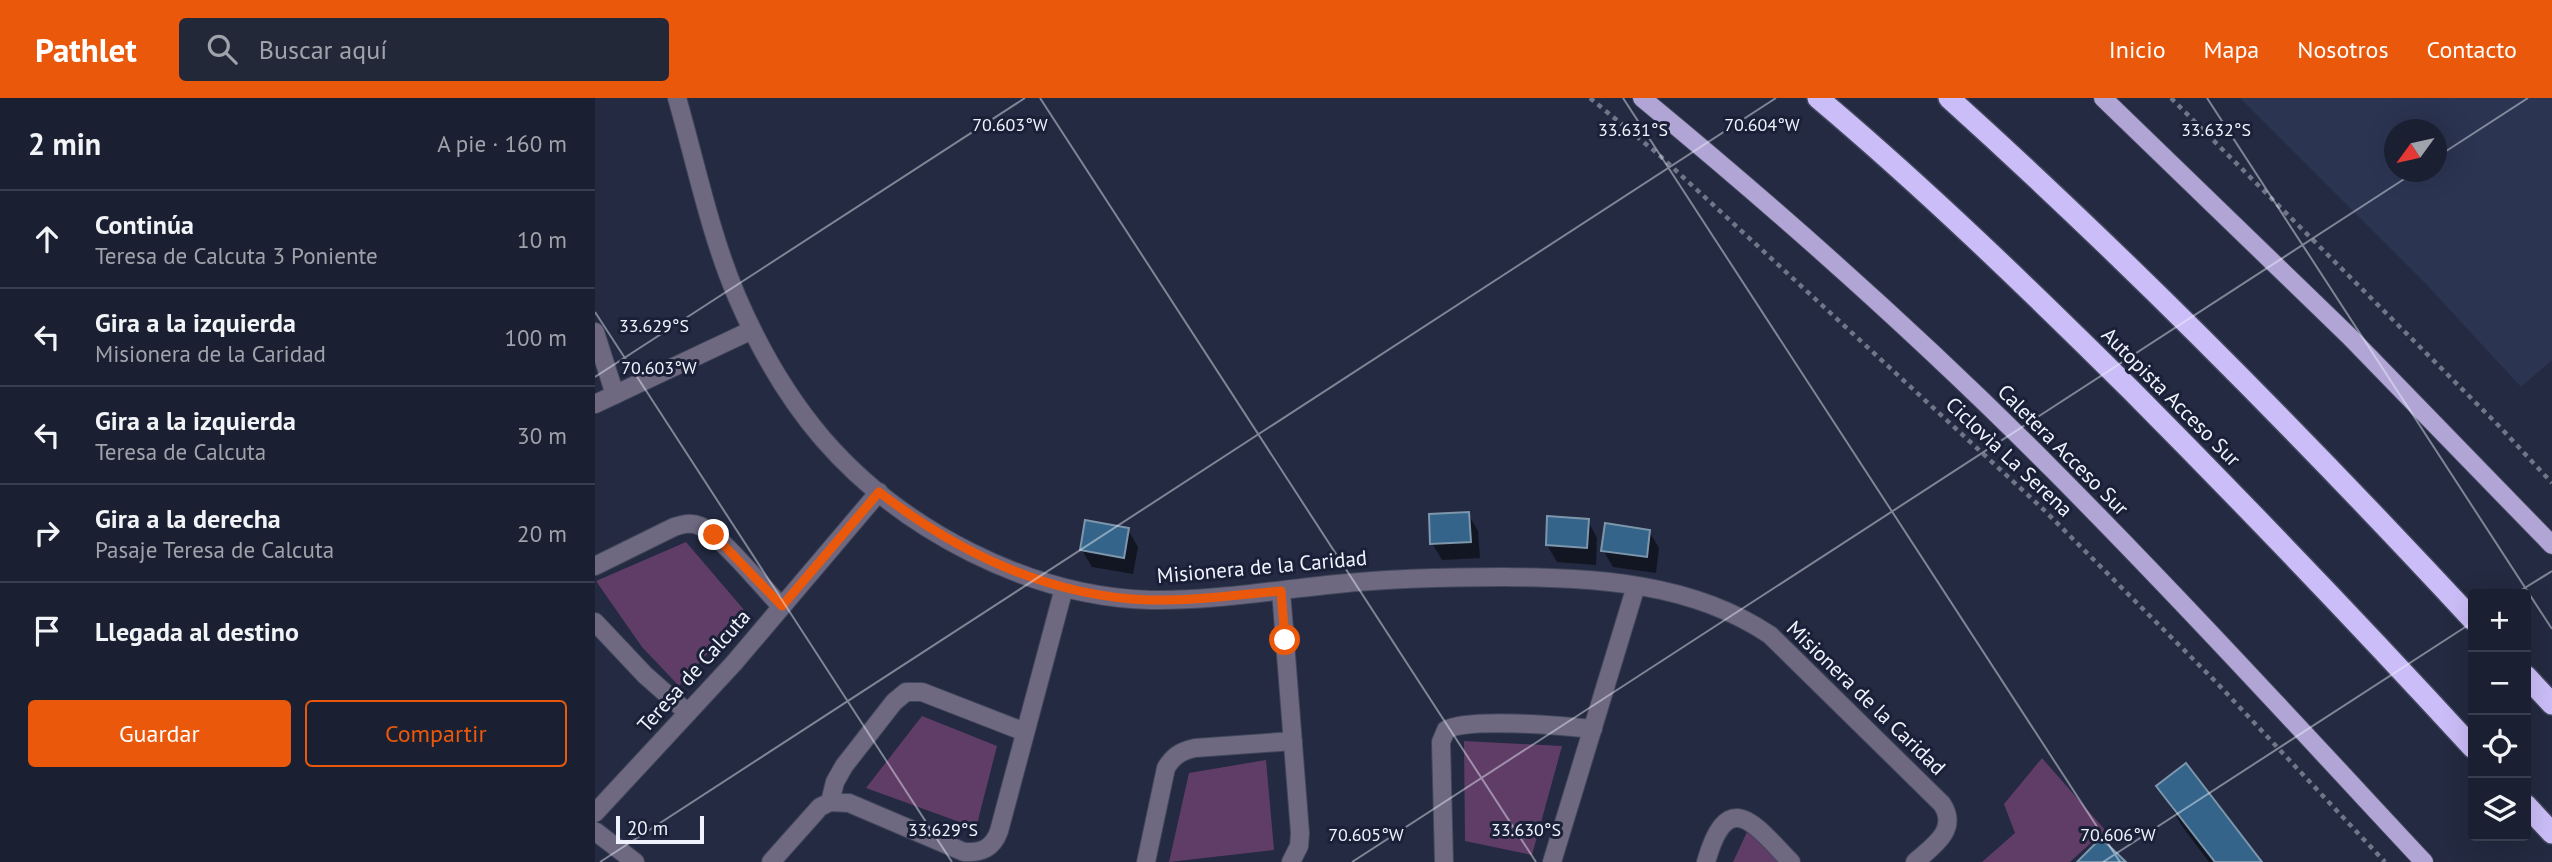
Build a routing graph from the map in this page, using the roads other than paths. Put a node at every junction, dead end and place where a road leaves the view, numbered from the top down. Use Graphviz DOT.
graph roads {
  1 [pos="677,98"];
  2 [pos="1642,98"];
  3 [pos="1818,98"];
  4 [pos="1949,98"];
  5 [pos="2103,98"];
  6 [pos="752,330"];
  7 [pos="595,331"];
  8 [pos="615,395"];
  9 [pos="595,404"];
  10 [pos="879,492"];
  11 [pos="2552,545"];
  12 [pos="595,566"];
  13 [pos="1636,586"];
  14 [pos="1064,588"];
  15 [pos="1281,591"];
  16 [pos="782,606"];
  17 [pos="2468,615"];
  18 [pos="595,622"];
  19 [pos="2531,682"];
  20 [pos="2552,705"];
  21 [pos="688,713"];
  22 [pos="1593,729"];
  23 [pos="1025,732"];
  24 [pos="1293,741"];
  25 [pos="2468,743"];
  26 [pos="830,803"];
  27 [pos="2531,810"];
  28 [pos="595,813"];
  29 [pos="595,831"];
  30 [pos="2552,833"];
  31 [pos="635,862"];
  32 [pos="771,862"];
  33 [pos="1146,862"];
  34 [pos="1291,862"];
  35 [pos="1444,862"];
  36 [pos="1552,862"];
  37 [pos="1706,862"];
  38 [pos="1791,862"];
  39 [pos="1915,862"];
  40 [pos="2424,862"];
  1 -- 6 [label="street, Misionera de la Caridad"];
  2 -- 40 [label="main road, Caletera Acceso Sur"];
  3 -- 25 [label="highway, Autopista Acceso Sur"];
  4 -- 17 [label="highway"];
  5 -- 11 [label="main road"];
  6 -- 8 [label="street"];
  6 -- 10 [label="street, Misionera de la Caridad"];
  7 -- 8 [label="street"];
  8 -- 9 [label="street"];
  10 -- 14 [label="street, Misionera de la Caridad"];
  10 -- 16 [label="street, Teresa de Calcuta"];
  12 -- 16 [label="street"];
  13 -- 15 [label="street, Misionera de la Caridad"];
  13 -- 22 [label="street"];
  13 -- 39 [label="street, Misionera de la Caridad"];
  14 -- 15 [label="street, Misionera de la Caridad"];
  14 -- 23 [label="street"];
  15 -- 24 [label="street"];
  16 -- 21 [label="street, Teresa de Calcuta"];
  18 -- 21 [label="street"];
  19 -- 20 [label="highway"];
  21 -- 28 [label="street, Teresa de Calcuta"];
  22 -- 35 [label="street"];
  22 -- 36 [label="street"];
  23 -- 26 [label="street"];
  23 -- 26 [label="street"];
  24 -- 33 [label="street"];
  24 -- 34 [label="street"];
  26 -- 32 [label="street"];
  27 -- 30 [label="highway"];
  29 -- 31 [label="street"];
  37 -- 38 [label="street"];
}
